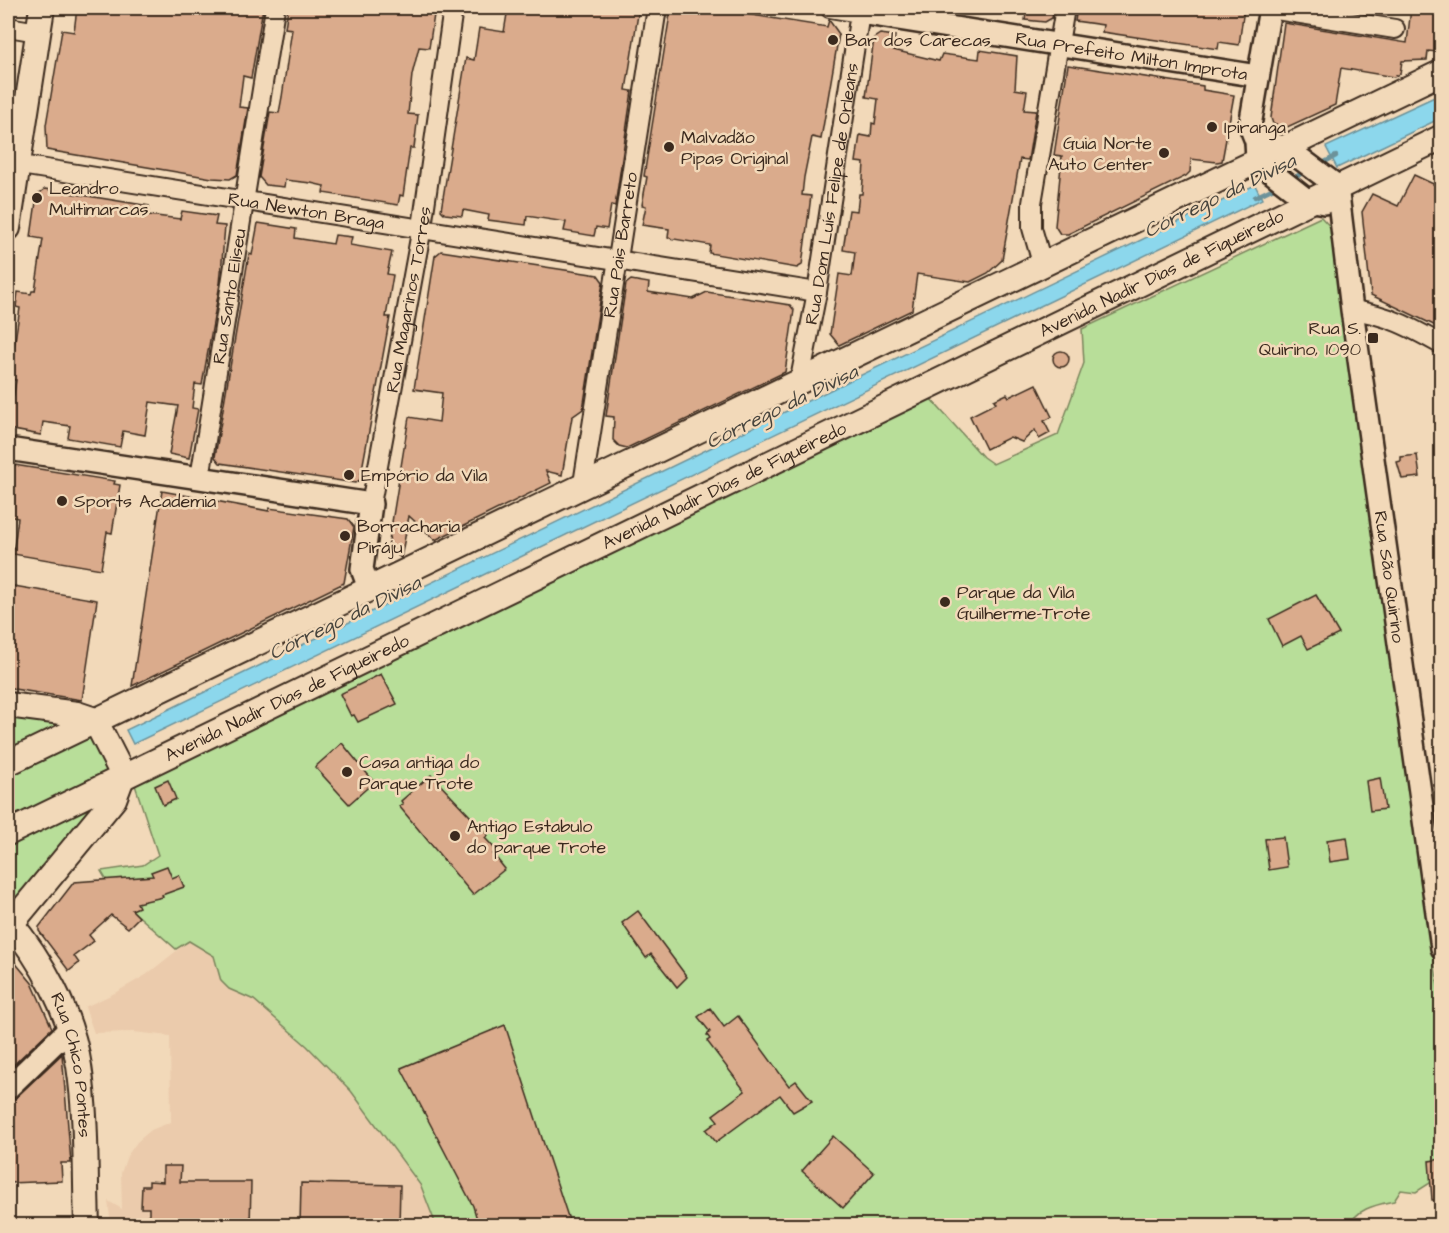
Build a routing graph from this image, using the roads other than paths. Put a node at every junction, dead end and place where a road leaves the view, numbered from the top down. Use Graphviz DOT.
graph roads {
  1 [pos="42,8"];
  2 [pos="275,8"];
  3 [pos="453,8"];
  4 [pos="657,8"];
  5 [pos="830,8"];
  6 [pos="1065,8"];
  7 [pos="1270,8"];
  8 [pos="860,10"];
  9 [pos="8,27"];
  10 [pos="1395,28"];
  11 [pos="39,32"];
  12 [pos="1059,44"];
  13 [pos="1442,72"];
  14 [pos="1258,76"];
  15 [pos="1442,137"];
  16 [pos="1285,147"];
  17 [pos="1257,151"];
  18 [pos="12,164"];
  19 [pos="1338,196"];
  20 [pos="1307,200"];
  21 [pos="244,201"];
  22 [pos="422,227"];
  23 [pos="8,228"];
  24 [pos="620,258"];
  25 [pos="1042,262"];
  26 [pos="817,292"];
  27 [pos="1352,310"];
  28 [pos="1442,345"];
  29 [pos="800,379"];
  30 [pos="8,448"];
  31 [pos="200,478"];
  32 [pos="583,484"];
  33 [pos="370,504"];
  34 [pos="369,588"];
  35 [pos="8,705"];
  36 [pos="95,720"];
  37 [pos="8,763"];
  38 [pos="123,775"];
  39 [pos="8,833"];
  40 [pos="9,922"];
  41 [pos="1442,948"];
  42 [pos="70,1029"];
  43 [pos="8,1088"];
  44 [pos="87,1226"];
  1 -- 11 [label="main road"];
  2 -- 21 [label="street, Rua Santo Eliseu"];
  3 -- 22 [label="street, Rua Magarinos Torres"];
  4 -- 24 [label="street, Rua Pais Barreto"];
  5 -- 8 [label="street, Rua Prefeito Milton Improta"];
  6 -- 12 [label="street"];
  7 -- 10 [label="street"];
  7 -- 14 [label="street"];
  8 -- 12 [label="street, Rua Prefeito Milton Improta"];
  8 -- 26 [label="street, Rua Dom Luís Felipe de Orleans"];
  9 -- 11 [label="street"];
  11 -- 18 [label="main road"];
  12 -- 14 [label="street, Rua Prefeito Milton Improta"];
  12 -- 25 [label="street"];
  13 -- 16 [label="main road"];
  14 -- 17 [label="street"];
  15 -- 19 [label="main road, Avenida Nadir Dias de Figueiredo"];
  16 -- 17 [label="main road"];
  16 -- 19 [label="street"];
  17 -- 20 [label="street"];
  17 -- 25 [label="main road"];
  18 -- 21 [label="street, Rua Newton Braga"];
  18 -- 23 [label="main road"];
  19 -- 20 [label="main road, Avenida Nadir Dias de Figueiredo"];
  19 -- 27 [label="street, Rua São Quirino"];
  20 -- 38 [label="main road, Avenida Nadir Dias de Figueiredo"];
  21 -- 22 [label="street, Rua Newton Braga"];
  21 -- 31 [label="street, Rua Santo Eliseu"];
  22 -- 24 [label="street, Rua Newton Braga"];
  22 -- 33 [label="street, Rua Magarinos Torres"];
  24 -- 26 [label="street, Rua Newton Braga"];
  24 -- 32 [label="street, Rua Pais Barreto"];
  25 -- 29 [label="main road"];
  26 -- 29 [label="street, Rua Dom Luís Felipe de Orleans"];
  27 -- 28 [label="street"];
  27 -- 41 [label="street, Rua São Quirino"];
  29 -- 32 [label="main road"];
  30 -- 31 [label="street"];
  31 -- 33 [label="street"];
  32 -- 34 [label="main road"];
  33 -- 34 [label="street, Rua Magarinos Torres"];
  34 -- 36 [label="main road"];
  35 -- 36 [label="main road"];
  36 -- 37 [label="main road"];
  36 -- 38 [label="main road"];
  38 -- 39 [label="main road, Avenida Nadir Dias de Figueiredo"];
  38 -- 40 [label="main road"];
  40 -- 42 [label="main road, Rua Chico Pontes"];
  42 -- 43 [label="street"];
  42 -- 44 [label="main road, Rua Chico Pontes"];
}
